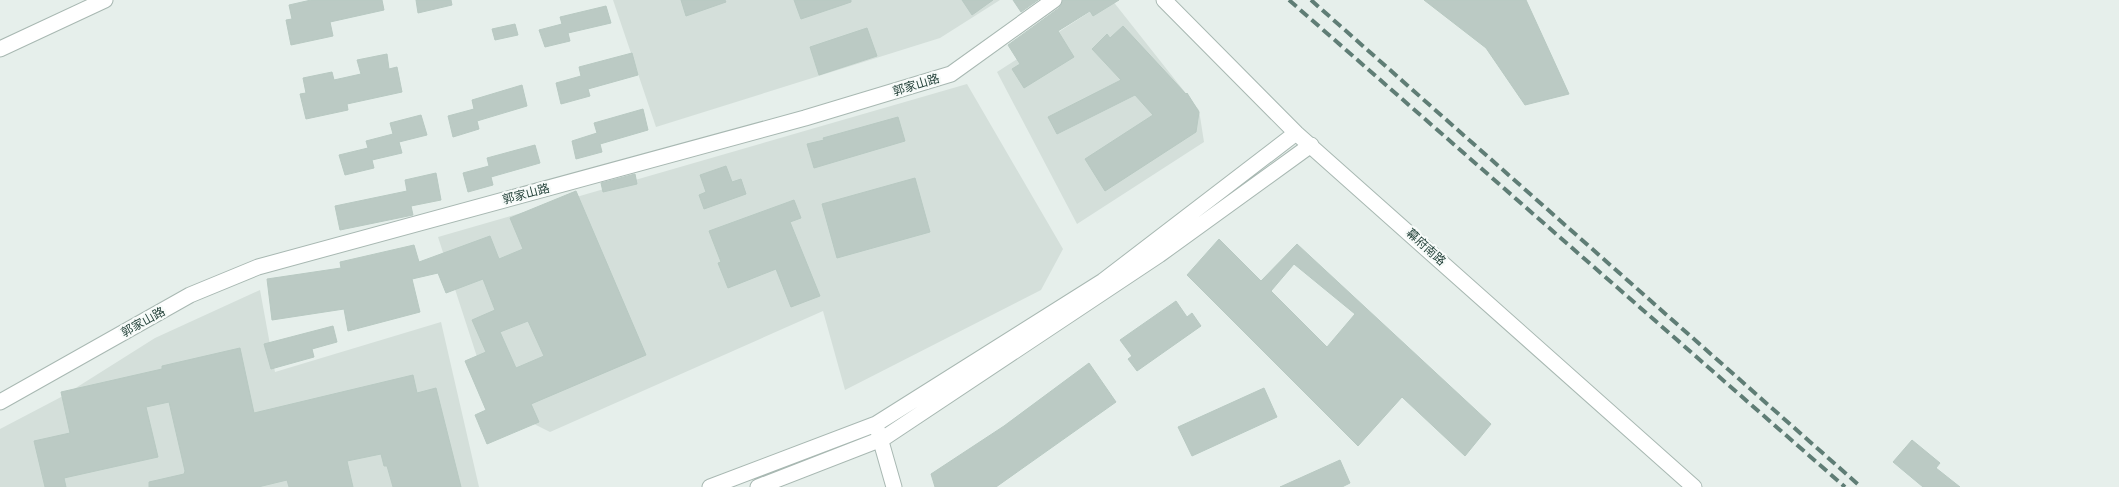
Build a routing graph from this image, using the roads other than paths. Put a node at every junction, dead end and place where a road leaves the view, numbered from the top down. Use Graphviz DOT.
graph roads {
  1 [pos="105,0"];
  2 [pos="1054,0"];
  3 [pos="1164,0"];
  4 [pos="0,49"];
  5 [pos="1296,133"];
  6 [pos="1311,145"];
  7 [pos="0,402"];
  8 [pos="876,424"];
  9 [pos="710,487"];
  10 [pos="758,487"];
  11 [pos="894,487"];
  12 [pos="1694,487"];
  1 -- 4 [label="street"];
  2 -- 7 [label="street, 郭家山路"];
  3 -- 5 [label="street, 幕府南路"];
  5 -- 6 [label="street, 幕府南路"];
  5 -- 8 [label="street"];
  6 -- 10 [label="street"];
  6 -- 12 [label="street, 幕府南路"];
  8 -- 9 [label="street"];
  8 -- 11 [label="street"];
}
